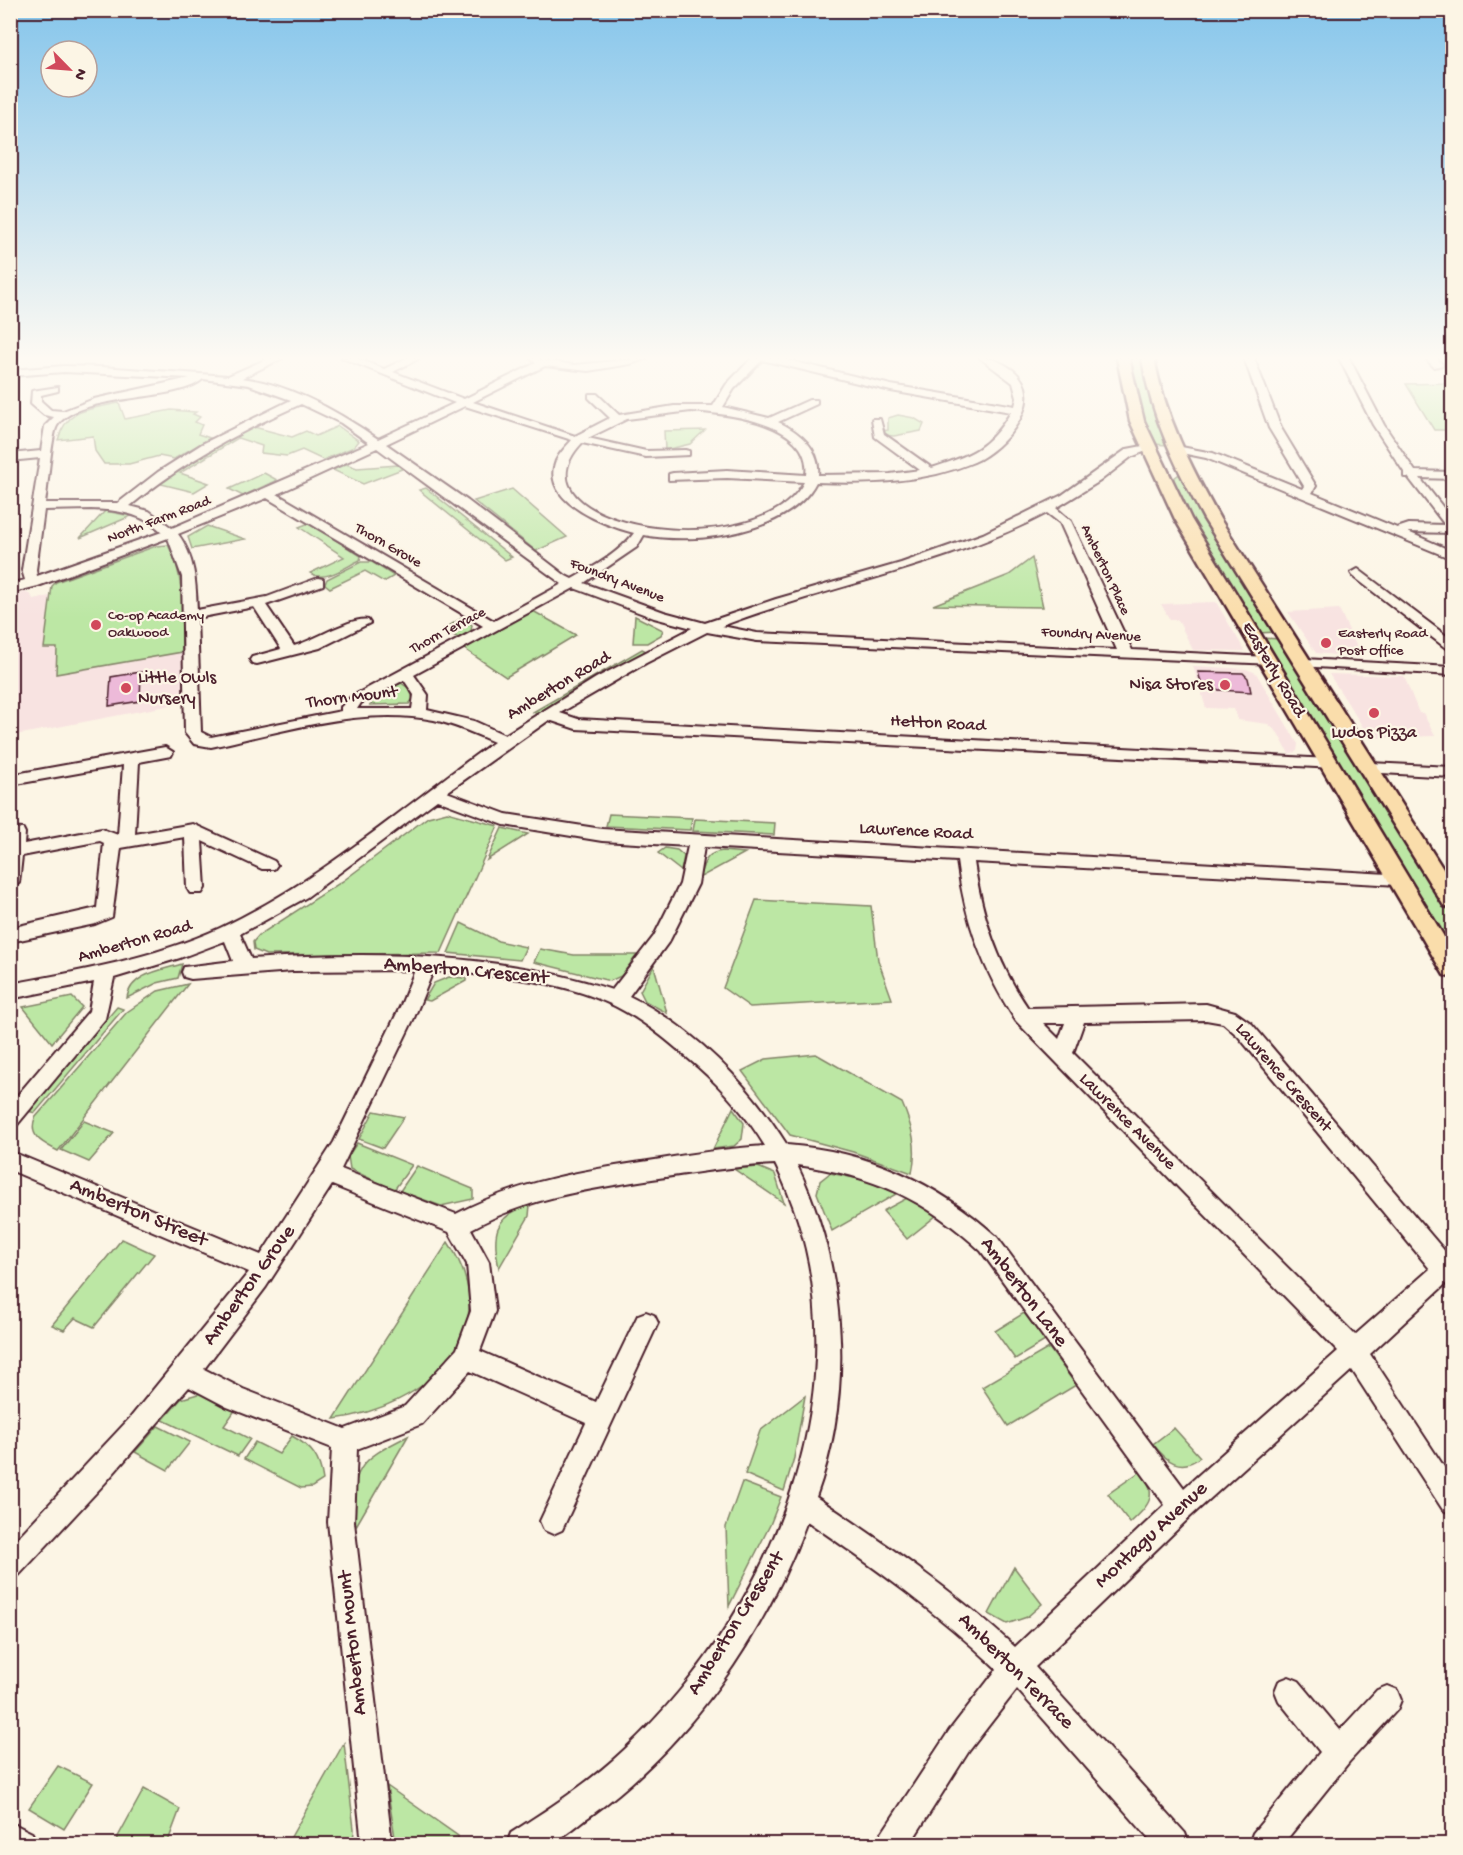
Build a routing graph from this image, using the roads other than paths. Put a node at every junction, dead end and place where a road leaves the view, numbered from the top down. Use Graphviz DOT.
graph roads {
  1 [pos="48,445"];
  2 [pos="207,445"];
  3 [pos="375,445"];
  4 [pos="380,445"];
  5 [pos="569,445"];
  6 [pos="603,445"];
  7 [pos="802,445"];
  8 [pos="892,445"];
  9 [pos="991,445"];
  10 [pos="1147,445"];
  11 [pos="1174,445"];
  12 [pos="1285,445"];
  13 [pos="1390,445"];
  14 [pos="1148,448"];
  15 [pos="1176,449"];
  16 [pos="685,453"];
  17 [pos="47,454"];
  18 [pos="10,458"];
  19 [pos="930,472"];
  20 [pos="1408,474"];
  21 [pos="1452,475"];
  22 [pos="673,477"];
  23 [pos="812,481"];
  24 [pos="267,493"];
  25 [pos="1306,493"];
  26 [pos="39,507"];
  27 [pos="1047,507"];
  28 [pos="120,508"];
  29 [pos="1452,528"];
  30 [pos="641,531"];
  31 [pos="1397,532"];
  32 [pos="172,534"];
  33 [pos="1452,555"];
  34 [pos="1358,573"];
  35 [pos="33,582"];
  36 [pos="318,582"];
  37 [pos="573,583"];
  38 [pos="10,590"];
  39 [pos="258,603"];
  40 [pos="190,615"];
  41 [pos="363,623"];
  42 [pos="493,626"];
  43 [pos="702,627"];
  44 [pos="1452,646"];
  45 [pos="291,653"];
  46 [pos="1125,653"];
  47 [pos="257,660"];
  48 [pos="1268,661"];
  49 [pos="1304,663"];
  50 [pos="1452,671"];
  51 [pos="406,673"];
  52 [pos="419,711"];
  53 [pos="548,714"];
  54 [pos="349,715"];
  55 [pos="505,741"];
  56 [pos="165,752"];
  57 [pos="131,758"];
  58 [pos="1329,764"];
  59 [pos="1370,768"];
  60 [pos="10,770"];
  61 [pos="1452,772"];
  62 [pos="11,780"];
  63 [pos="10,784"];
  64 [pos="436,794"];
  65 [pos="194,830"];
  66 [pos="14,833"];
  67 [pos="697,840"];
  68 [pos="119,842"];
  69 [pos="14,852"];
  70 [pos="965,855"];
  71 [pos="268,865"];
  72 [pos="1399,879"];
  73 [pos="10,883"];
  74 [pos="196,888"];
  75 [pos="1452,900"];
  76 [pos="230,932"];
  77 [pos="10,935"];
  78 [pos="426,965"];
  79 [pos="245,966"];
  80 [pos="1452,969"];
  81 [pos="191,972"];
  82 [pos="105,973"];
  83 [pos="10,992"];
  84 [pos="616,999"];
  85 [pos="1023,1016"];
  86 [pos="1077,1016"];
  87 [pos="1062,1056"];
  88 [pos="10,1119"];
  89 [pos="781,1154"];
  90 [pos="10,1160"];
  91 [pos="328,1173"];
  92 [pos="458,1225"];
  93 [pos="1449,1267"];
  94 [pos="265,1269"];
  95 [pos="646,1323"];
  96 [pos="1354,1351"];
  97 [pos="466,1357"];
  98 [pos="184,1372"];
  99 [pos="602,1417"];
  100 [pos="345,1442"];
  101 [pos="1452,1501"];
  102 [pos="804,1504"];
  103 [pos="1182,1507"];
  104 [pos="553,1521"];
  105 [pos="10,1566"];
  106 [pos="1016,1667"];
  107 [pos="1289,1691"];
  108 [pos="1387,1700"];
  109 [pos="1339,1752"];
  110 [pos="10,1837"];
  111 [pos="21,1845"];
  112 [pos="377,1845"];
  113 [pos="522,1845"];
  114 [pos="893,1845"];
  115 [pos="1174,1845"];
  116 [pos="1264,1845"];
  1 -- 17 [label="street"];
  2 -- 28 [label="street"];
  3 -- 24 [label="street, North Farm Road"];
  4 -- 37 [label="street, Foundry Avenue"];
  5 -- 30 [label="street"];
  6 -- 16 [label="street"];
  7 -- 23 [label="street"];
  8 -- 19 [label="street"];
  9 -- 19 [label="street"];
  10 -- 14 [label="main road, Easterly Road"];
  11 -- 15 [label="main road, Easterly Road"];
  12 -- 25 [label="street"];
  13 -- 20 [label="street"];
  14 -- 27 [label="street, Amberton Road"];
  14 -- 48 [label="main road, Easterly Road"];
  15 -- 25 [label="street"];
  15 -- 49 [label="main road, Easterly Road"];
  17 -- 18 [label="street"];
  17 -- 26 [label="street"];
  19 -- 23 [label="street"];
  20 -- 21 [label="street"];
  20 -- 29 [label="street"];
  22 -- 23 [label="street"];
  23 -- 30 [label="street"];
  24 -- 32 [label="street, North Farm Road"];
  24 -- 42 [label="street, Thorn Grove"];
  25 -- 31 [label="street"];
  26 -- 28 [label="street"];
  26 -- 35 [label="street"];
  27 -- 43 [label="street, Amberton Road"];
  27 -- 46 [label="street, Amberton Place"];
  28 -- 32 [label="street"];
  29 -- 31 [label="street"];
  30 -- 37 [label="street, Thorn Terrace"];
  31 -- 33 [label="street"];
  32 -- 35 [label="street, North Farm Road"];
  32 -- 40 [label="street"];
  34 -- 44 [label="street"];
  35 -- 38 [label="street, North Farm Road"];
  36 -- 39 [label="street"];
  37 -- 42 [label="street, Thorn Terrace"];
  37 -- 43 [label="street, Foundry Avenue"];
  39 -- 40 [label="street"];
  39 -- 45 [label="street"];
  40 -- 54 [label="street, Thorn Mount"];
  41 -- 45 [label="street"];
  42 -- 51 [label="street, Thorn Terrace"];
  43 -- 46 [label="street, Foundry Avenue"];
  43 -- 53 [label="street, Amberton Road"];
  45 -- 47 [label="street"];
  46 -- 48 [label="street, Foundry Avenue"];
  48 -- 58 [label="main road, Easterly Road"];
  49 -- 50 [label="street"];
  49 -- 59 [label="main road, Easterly Road"];
  51 -- 52 [label="street"];
  51 -- 54 [label="street, Thorn Terrace"];
  52 -- 54 [label="street, Thorn Mount"];
  52 -- 55 [label="street, Thorn Mount"];
  53 -- 55 [label="street, Amberton Road"];
  53 -- 58 [label="street, Hetton Road"];
  55 -- 64 [label="street, Amberton Road"];
  56 -- 57 [label="street"];
  57 -- 62 [label="street"];
  57 -- 68 [label="street"];
  58 -- 72 [label="main road, Easterly Road"];
  59 -- 61 [label="street"];
  59 -- 75 [label="main road, Easterly Road"];
  60 -- 62 [label="street"];
  62 -- 63 [label="street"];
  64 -- 67 [label="street, Lawrence Road"];
  64 -- 76 [label="street, Amberton Road"];
  65 -- 68 [label="street"];
  65 -- 71 [label="street"];
  65 -- 74 [label="street"];
  66 -- 69 [label="street"];
  67 -- 70 [label="street, Lawrence Road"];
  67 -- 84 [label="street"];
  68 -- 69 [label="street"];
  68 -- 77 [label="street"];
  69 -- 73 [label="street"];
  70 -- 72 [label="street, Lawrence Road"];
  70 -- 85 [label="street, Lawrence Avenue"];
  72 -- 80 [label="main road, Easterly Road"];
  76 -- 79 [label="street"];
  76 -- 82 [label="street, Amberton Road"];
  78 -- 79 [label="street, Amberton Crescent"];
  78 -- 84 [label="street, Amberton Crescent"];
  78 -- 91 [label="street, Amberton Grove"];
  79 -- 81 [label="street, Amberton Crescent"];
  82 -- 83 [label="street, Amberton Road"];
  82 -- 88 [label="street"];
  84 -- 89 [label="street, Amberton Crescent"];
  85 -- 86 [label="street, Lawrence Crescent"];
  85 -- 87 [label="street, Lawrence Avenue"];
  86 -- 87 [label="street"];
  86 -- 93 [label="street, Lawrence Crescent"];
  87 -- 96 [label="street, Lawrence Avenue"];
  89 -- 92 [label="street, Amberton Lane"];
  89 -- 102 [label="street, Amberton Crescent"];
  89 -- 103 [label="street, Amberton Lane"];
  90 -- 94 [label="street, Amberton Street"];
  91 -- 92 [label="street"];
  91 -- 94 [label="street, Amberton Grove"];
  92 -- 97 [label="street"];
  93 -- 96 [label="street, Montagu Avenue"];
  94 -- 98 [label="street, Amberton Grove"];
  95 -- 99 [label="street"];
  96 -- 101 [label="street, Lawrence Avenue"];
  96 -- 103 [label="street, Montagu Avenue"];
  97 -- 99 [label="street"];
  97 -- 100 [label="street"];
  98 -- 100 [label="street"];
  98 -- 105 [label="street, Amberton Grove"];
  99 -- 104 [label="street"];
  100 -- 112 [label="street, Amberton Mount"];
  102 -- 106 [label="street, Amberton Terrace"];
  102 -- 113 [label="street, Amberton Crescent"];
  103 -- 106 [label="street, Montagu Avenue"];
  106 -- 114 [label="street, Montagu Avenue"];
  106 -- 115 [label="street, Amberton Terrace"];
  107 -- 109 [label="street"];
  108 -- 109 [label="street"];
  109 -- 116 [label="street"];
  110 -- 111 [label="street"];
}
